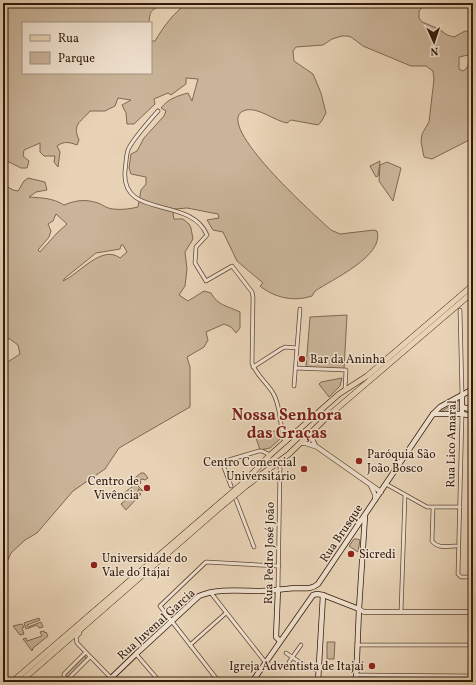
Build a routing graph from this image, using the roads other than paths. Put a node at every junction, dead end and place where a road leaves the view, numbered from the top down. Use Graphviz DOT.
graph roads {
  1 [pos="158,111"];
  2 [pos="473,285"];
  3 [pos="473,292"];
  4 [pos="300,309"];
  5 [pos="460,310"];
  6 [pos="297,348"];
  7 [pos="253,367"];
  8 [pos="295,368"];
  9 [pos="294,386"];
  10 [pos="345,390"];
  11 [pos="473,390"];
  12 [pos="462,395"];
  13 [pos="346,401"];
  14 [pos="462,408"];
  15 [pos="473,410"];
  16 [pos="433,414"];
  17 [pos="462,414"];
  18 [pos="473,416"];
  19 [pos="310,434"];
  20 [pos="285,442"];
  21 [pos="301,443"];
  22 [pos="316,447"];
  23 [pos="270,455"];
  24 [pos="279,463"];
  25 [pos="386,484"];
  26 [pos="231,486"];
  27 [pos="371,486"];
  28 [pos="381,492"];
  29 [pos="405,495"];
  30 [pos="236,500"];
  31 [pos="375,501"];
  32 [pos="460,507"];
  33 [pos="433,508"];
  34 [pos="365,515"];
  35 [pos="356,527"];
  36 [pos="364,529"];
  37 [pos="351,536"];
  38 [pos="364,540"];
  39 [pos="456,546"];
  40 [pos="254,547"];
  41 [pos="278,566"];
  42 [pos="473,577"];
  43 [pos="318,584"];
  44 [pos="278,590"];
  45 [pos="211,593"];
  46 [pos="323,595"];
  47 [pos="359,609"];
  48 [pos="401,612"];
  49 [pos="473,612"];
  50 [pos="226,613"];
  51 [pos="172,621"];
  52 [pos="82,628"];
  53 [pos="280,641"];
  54 [pos="190,645"];
  55 [pos="301,645"];
  56 [pos="357,645"];
  57 [pos="473,645"];
  58 [pos="85,653"];
  59 [pos="286,653"];
  60 [pos="136,654"];
  61 [pos="90,657"];
  62 [pos="292,657"];
  63 [pos="289,662"];
  64 [pos="266,663"];
  65 [pos="319,671"];
  66 [pos="356,675"];
  67 [pos="473,676"];
  68 [pos="111,678"];
  69 [pos="156,678"];
  70 [pos="17,680"];
  71 [pos="66,681"];
  72 [pos="255,681"];
  73 [pos="107,682"];
  74 [pos="152,682"];
  75 [pos="160,682"];
  76 [pos="219,682"];
  77 [pos="318,682"];
  78 [pos="356,682"];
  1 -- 7 [label="street"];
  2 -- 10 [label="main road"];
  3 -- 13 [label="main road"];
  4 -- 6 [label="street"];
  5 -- 12 [label="street, Rua Lico Amaral"];
  6 -- 7 [label="street"];
  6 -- 8 [label="street"];
  7 -- 20 [label="street"];
  8 -- 9 [label="street"];
  8 -- 10 [label="street"];
  10 -- 13 [label="main road"];
  10 -- 20 [label="main road"];
  11 -- 12 [label="main road, Rua Brusque"];
  12 -- 14 [label="main road, Rua Lico Amaral"];
  12 -- 16 [label="main road, Rua Brusque"];
  13 -- 19 [label="main road"];
  14 -- 15 [label="main road"];
  14 -- 17 [label="main road, Rua Lico Amaral"];
  16 -- 17 [label="main road"];
  16 -- 25 [label="main road, Rua Brusque"];
  17 -- 18 [label="main road"];
  17 -- 32 [label="street, Rua Lico Amaral"];
  19 -- 21 [label="main road"];
  19 -- 22 [label="street"];
  20 -- 23 [label="main road"];
  21 -- 22 [label="street"];
  21 -- 24 [label="main road"];
  22 -- 27 [label="street"];
  23 -- 24 [label="main road"];
  23 -- 26 [label="street"];
  23 -- 70 [label="main road"];
  24 -- 41 [label="street, Rua Pedro José João"];
  24 -- 52 [label="main road"];
  25 -- 28 [label="main road, Rua Brusque"];
  25 -- 29 [label="street"];
  27 -- 28 [label="street"];
  27 -- 31 [label="street"];
  28 -- 31 [label="main road, Rua Brusque"];
  29 -- 33 [label="street"];
  29 -- 48 [label="street"];
  30 -- 40 [label="street"];
  31 -- 34 [label="main road, Rua Brusque"];
  32 -- 33 [label="street"];
  32 -- 42 [label="street, Rua Lico Amaral"];
  33 -- 39 [label="street"];
  34 -- 35 [label="main road, Rua Brusque"];
  34 -- 36 [label="main road"];
  35 -- 36 [label="main road"];
  35 -- 37 [label="main road, Rua Brusque"];
  36 -- 38 [label="main road"];
  37 -- 38 [label="main road"];
  37 -- 43 [label="main road, Rua Brusque"];
  38 -- 47 [label="main road"];
  41 -- 44 [label="street, Rua Pedro José João"];
  41 -- 51 [label="street"];
  43 -- 44 [label="main road, Rua Juvenal Garcia"];
  44 -- 45 [label="main road, Rua Juvenal Garcia"];
  44 -- 53 [label="main road, Rua Pedro José João"];
  45 -- 50 [label="street"];
  45 -- 51 [label="main road, Rua Juvenal Garcia"];
  46 -- 47 [label="main road"];
  46 -- 53 [label="main road"];
  46 -- 65 [label="main road"];
  47 -- 48 [label="street"];
  47 -- 56 [label="main road"];
  48 -- 49 [label="street"];
  50 -- 54 [label="street"];
  50 -- 64 [label="street"];
  51 -- 54 [label="street"];
  51 -- 60 [label="main road, Rua Juvenal Garcia"];
  52 -- 58 [label="street"];
  52 -- 70 [label="main road"];
  53 -- 64 [label="main road"];
  54 -- 76 [label="street"];
  55 -- 62 [label="street"];
  56 -- 57 [label="street"];
  56 -- 66 [label="main road"];
  58 -- 61 [label="street"];
  58 -- 71 [label="street"];
  59 -- 62 [label="street"];
  60 -- 68 [label="main road, Rua Juvenal Garcia"];
  60 -- 69 [label="street"];
  61 -- 68 [label="street"];
  61 -- 71 [label="street"];
  62 -- 63 [label="street"];
  62 -- 65 [label="street"];
  64 -- 72 [label="main road"];
  65 -- 77 [label="main road"];
  66 -- 67 [label="street"];
  66 -- 78 [label="main road"];
  68 -- 73 [label="main road, Rua Juvenal Garcia"];
  69 -- 74 [label="street"];
  69 -- 75 [label="street"];
}
